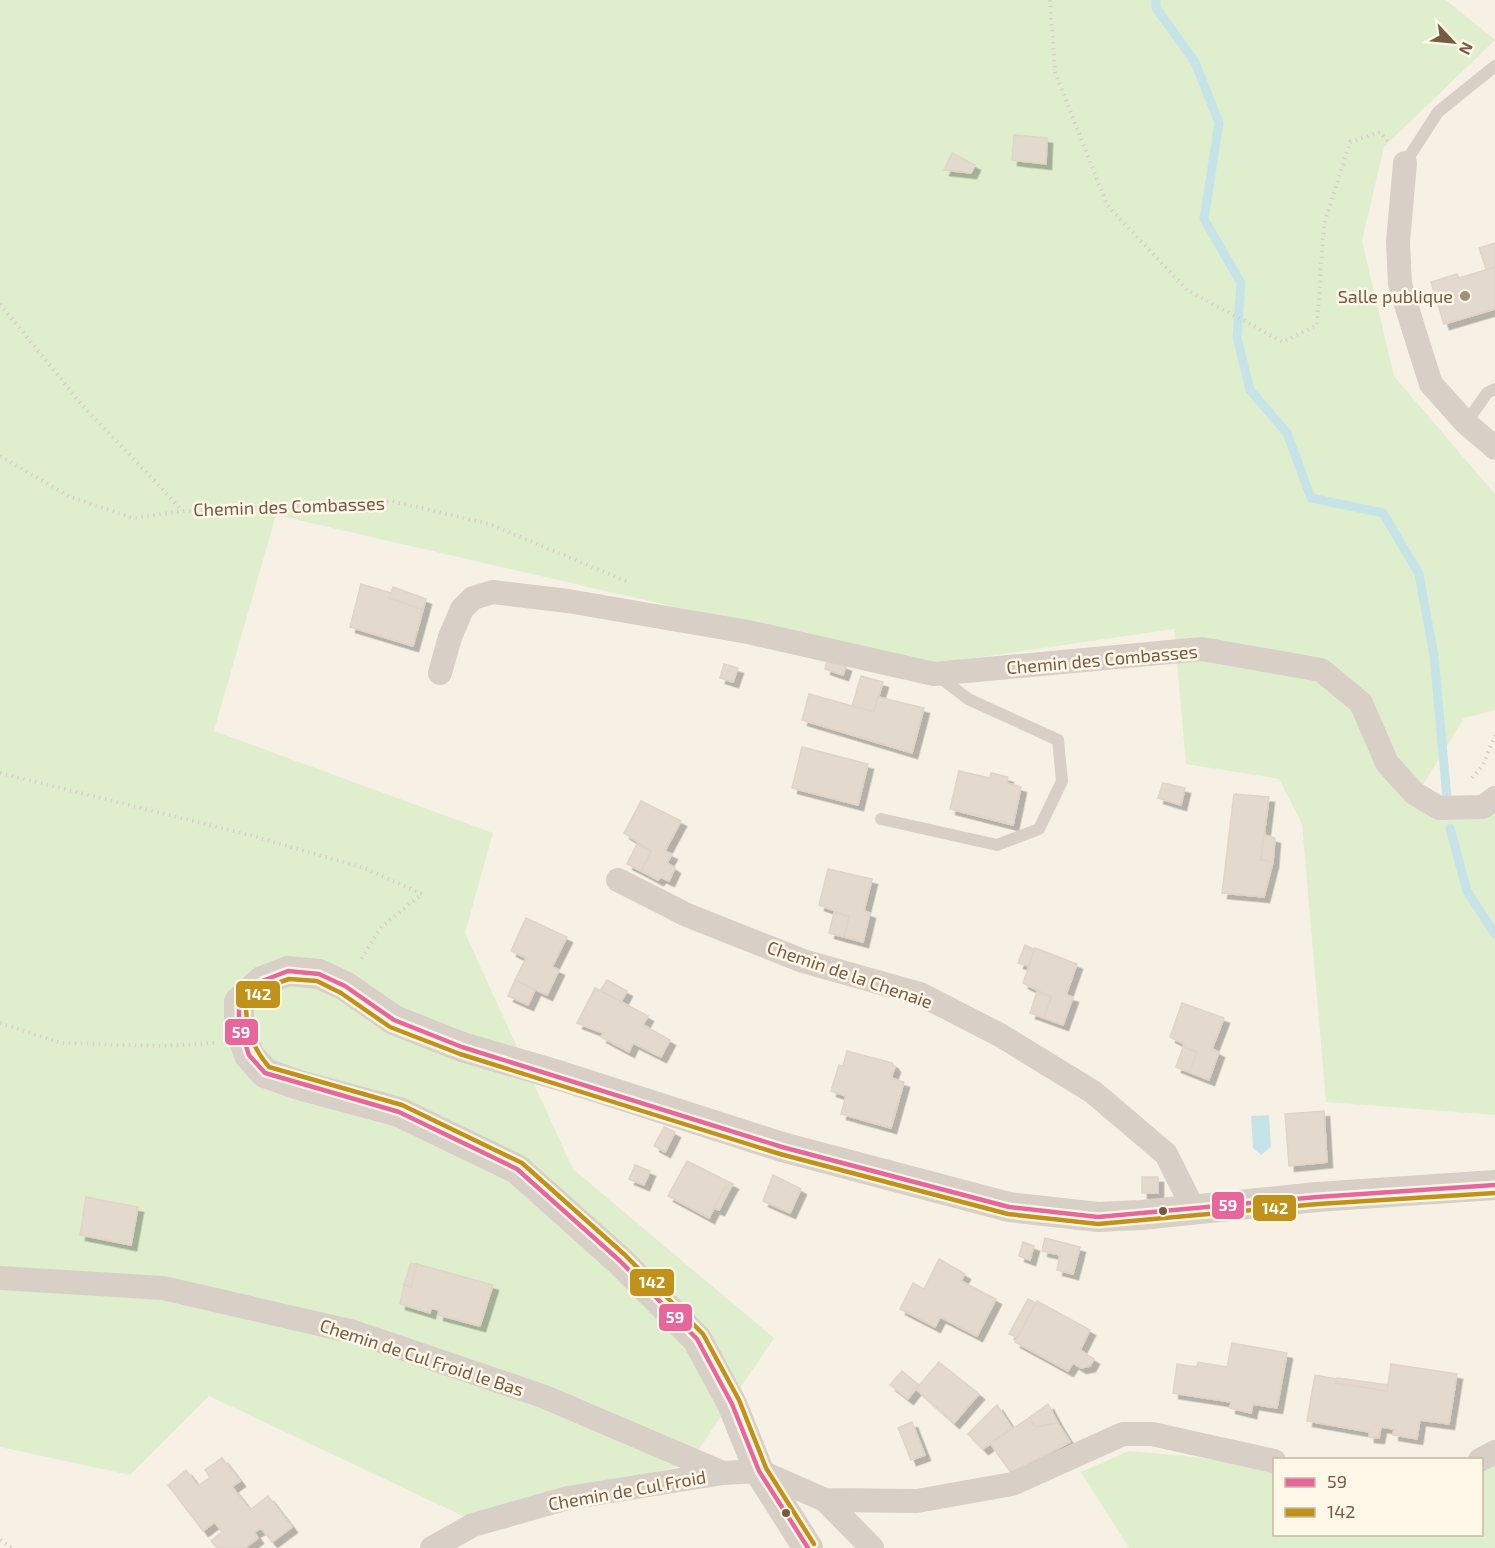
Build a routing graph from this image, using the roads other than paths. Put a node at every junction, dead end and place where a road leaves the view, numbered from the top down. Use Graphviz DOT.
graph roads {
  1 [pos="1495,66"];
  2 [pos="1405,163"];
  3 [pos="1495,389"];
  4 [pos="1466,423"];
  5 [pos="1495,447"];
  6 [pos="440,673"];
  7 [pos="936,674"];
  8 [pos="1495,798"];
  9 [pos="881,819"];
  10 [pos="618,880"];
  11 [pos="1488,1186"];
  12 [pos="1187,1212"];
  13 [pos="0,1278"];
  14 [pos="1273,1461"];
  15 [pos="759,1471"];
  16 [pos="723,1473"];
  17 [pos="825,1500"];
  18 [pos="432,1548"];
  19 [pos="808,1548"];
  20 [pos="872,1548"];
  1 -- 2 [label="lane"];
  2 -- 4 [label="street"];
  3 -- 4 [label="lane"];
  4 -- 5 [label="street"];
  6 -- 7 [label="street, Chemin des Combasses"];
  7 -- 8 [label="street, Chemin des Combasses"];
  7 -- 9 [label="lane"];
  10 -- 12 [label="street, Chemin de la Chenaie"];
  11 -- 12 [label="street"];
  12 -- 15 [label="street"];
  13 -- 16 [label="street, Chemin de Cul Froid le Bas"];
  14 -- 17 [label="street"];
  15 -- 16 [label="street, Chemin de Cul Froid"];
  15 -- 17 [label="street"];
  15 -- 19 [label="street"];
  16 -- 18 [label="street, Chemin de Cul Froid"];
  17 -- 20 [label="street"];
}
